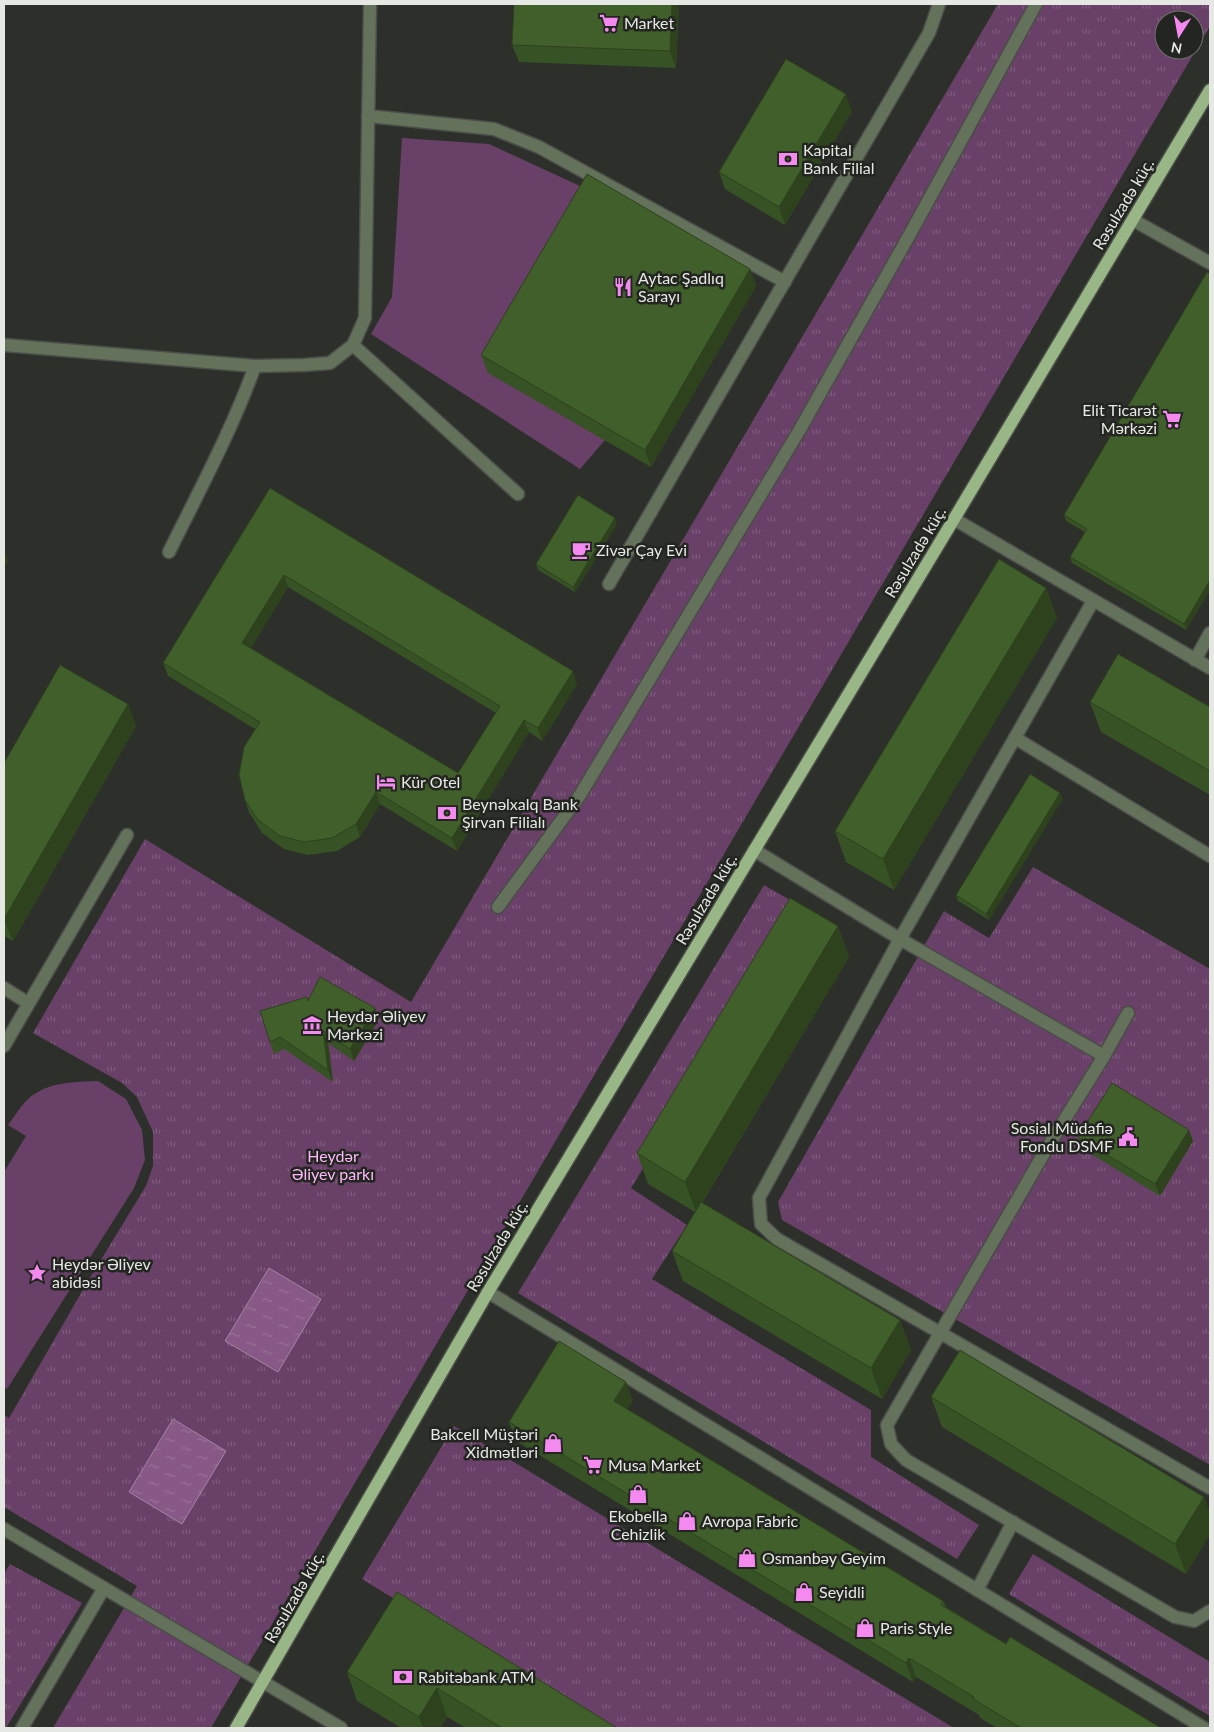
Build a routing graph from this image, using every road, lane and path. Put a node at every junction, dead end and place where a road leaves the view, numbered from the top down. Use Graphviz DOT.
graph roads {
  1 [pos="370,4"];
  2 [pos="939,4"];
  3 [pos="1036,4"];
  4 [pos="1210,90"];
  5 [pos="368,116"];
  6 [pos="1133,220"];
  7 [pos="1210,263"];
  8 [pos="785,282"];
  9 [pos="4,345"];
  10 [pos="353,345"];
  11 [pos="255,366"];
  12 [pos="518,494"];
  13 [pos="954,519"];
  14 [pos="169,552"];
  15 [pos="609,584"];
  16 [pos="1093,601"];
  17 [pos="1210,633"];
  18 [pos="1195,660"];
  19 [pos="1210,668"];
  20 [pos="1015,738"];
  21 [pos="127,835"];
  22 [pos="754,850"];
  23 [pos="1210,856"];
  24 [pos="498,907"];
  25 [pos="900,939"];
  26 [pos="4,988"];
  27 [pos="28,1003"];
  28 [pos="1128,1013"];
  29 [pos="4,1046"];
  30 [pos="1104,1056"];
  31 [pos="488,1292"];
  32 [pos="940,1333"];
  33 [pos="1210,1488"];
  34 [pos="1014,1522"];
  35 [pos="4,1529"];
  36 [pos="104,1588"];
  37 [pos="977,1590"];
  38 [pos="1210,1611"];
  39 [pos="264,1682"];
  40 [pos="22,1728"];
  41 [pos="236,1728"];
  42 [pos="341,1728"];
  43 [pos="1204,1728"];
  1 -- 5 [label="street"];
  2 -- 8 [label="street"];
  3 -- 24 [label="street"];
  4 -- 6 [label="main road, Rəsulzadə küç."];
  5 -- 8 [label="street"];
  5 -- 10 [label="street"];
  6 -- 7 [label="street"];
  6 -- 13 [label="main road, Rəsulzadə küç."];
  8 -- 15 [label="street"];
  9 -- 11 [label="street"];
  10 -- 11 [label="street"];
  10 -- 12 [label="street"];
  11 -- 14 [label="street"];
  13 -- 16 [label="street"];
  13 -- 22 [label="main road, Rəsulzadə küç."];
  16 -- 18 [label="street"];
  16 -- 20 [label="street"];
  17 -- 18 [label="street"];
  18 -- 19 [label="street"];
  20 -- 23 [label="street"];
  20 -- 25 [label="street"];
  21 -- 27 [label="street"];
  22 -- 25 [label="street"];
  22 -- 31 [label="main road, Rəsulzadə küç."];
  25 -- 30 [label="street"];
  25 -- 32 [label="street"];
  26 -- 27 [label="street"];
  27 -- 29 [label="street"];
  28 -- 30 [label="street"];
  30 -- 32 [label="street"];
  31 -- 37 [label="street"];
  31 -- 39 [label="main road, Rəsulzadə küç."];
  32 -- 33 [label="street"];
  32 -- 34 [label="street"];
  34 -- 37 [label="street"];
  34 -- 38 [label="street"];
  35 -- 36 [label="street"];
  36 -- 39 [label="street"];
  36 -- 40 [label="street"];
  37 -- 43 [label="street"];
  39 -- 41 [label="main road, Rəsulzadə küç."];
  39 -- 42 [label="street"];
}
